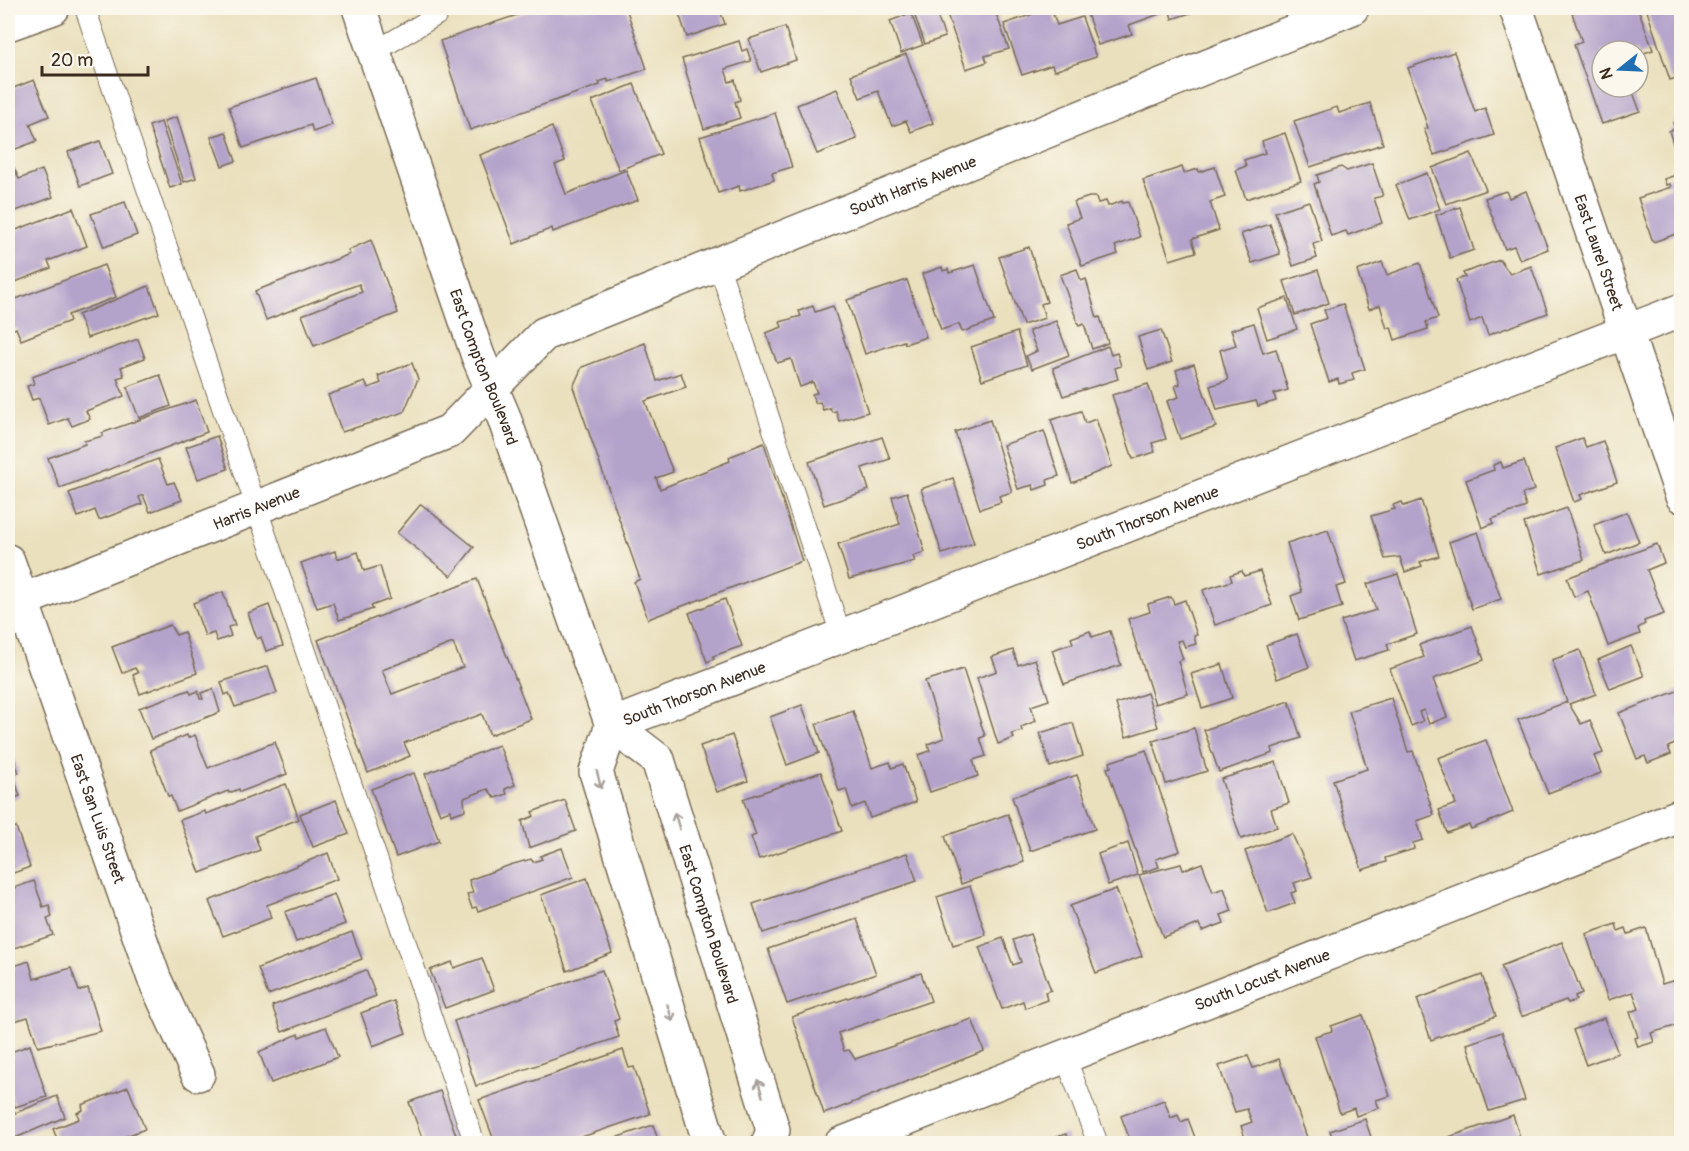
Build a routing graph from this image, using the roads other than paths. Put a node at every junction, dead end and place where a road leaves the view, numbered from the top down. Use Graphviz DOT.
graph roads {
  1 [pos="53,8"];
  2 [pos="85,8"];
  3 [pos="358,8"];
  4 [pos="440,8"];
  5 [pos="1352,8"];
  6 [pos="1516,8"];
  7 [pos="8,24"];
  8 [pos="374,52"];
  9 [pos="718,263"];
  10 [pos="1682,310"];
  11 [pos="1625,332"];
  12 [pos="492,389"];
  13 [pos="1682,496"];
  14 [pos="257,507"];
  15 [pos="8,561"];
  16 [pos="14,603"];
  17 [pos="841,635"];
  18 [pos="612,725"];
  19 [pos="1682,815"];
  20 [pos="1065,1056"];
  21 [pos="198,1074"];
  22 [pos="475,1143"];
  23 [pos="710,1143"];
  24 [pos="768,1143"];
  25 [pos="841,1143"];
  26 [pos="1098,1143"];
  1 -- 7 [label="street"];
  2 -- 14 [label="lane"];
  3 -- 8 [label="street, East Compton Boulevard"];
  4 -- 8 [label="lane"];
  5 -- 9 [label="street, South Harris Avenue"];
  6 -- 11 [label="street, East Laurel Street"];
  8 -- 12 [label="street, East Compton Boulevard"];
  9 -- 12 [label="street, South Harris Avenue"];
  9 -- 17 [label="lane"];
  10 -- 11 [label="street, South Thorson Avenue"];
  11 -- 13 [label="street, East Laurel Street"];
  11 -- 17 [label="street, South Thorson Avenue"];
  12 -- 14 [label="street, Harris Avenue"];
  12 -- 18 [label="street, East Compton Boulevard"];
  14 -- 16 [label="street, Harris Avenue"];
  14 -- 22 [label="lane"];
  15 -- 16 [label="street, East San Luis Street"];
  16 -- 21 [label="street, East San Luis Street"];
  17 -- 18 [label="street, South Thorson Avenue"];
  18 -- 23 [label="street, one-way"];
  24 -- 18 [label="street, East Compton Boulevard, one-way"];
  19 -- 20 [label="street, South Locust Avenue"];
  20 -- 25 [label="street, South Locust Avenue"];
  20 -- 26 [label="lane"];
}
